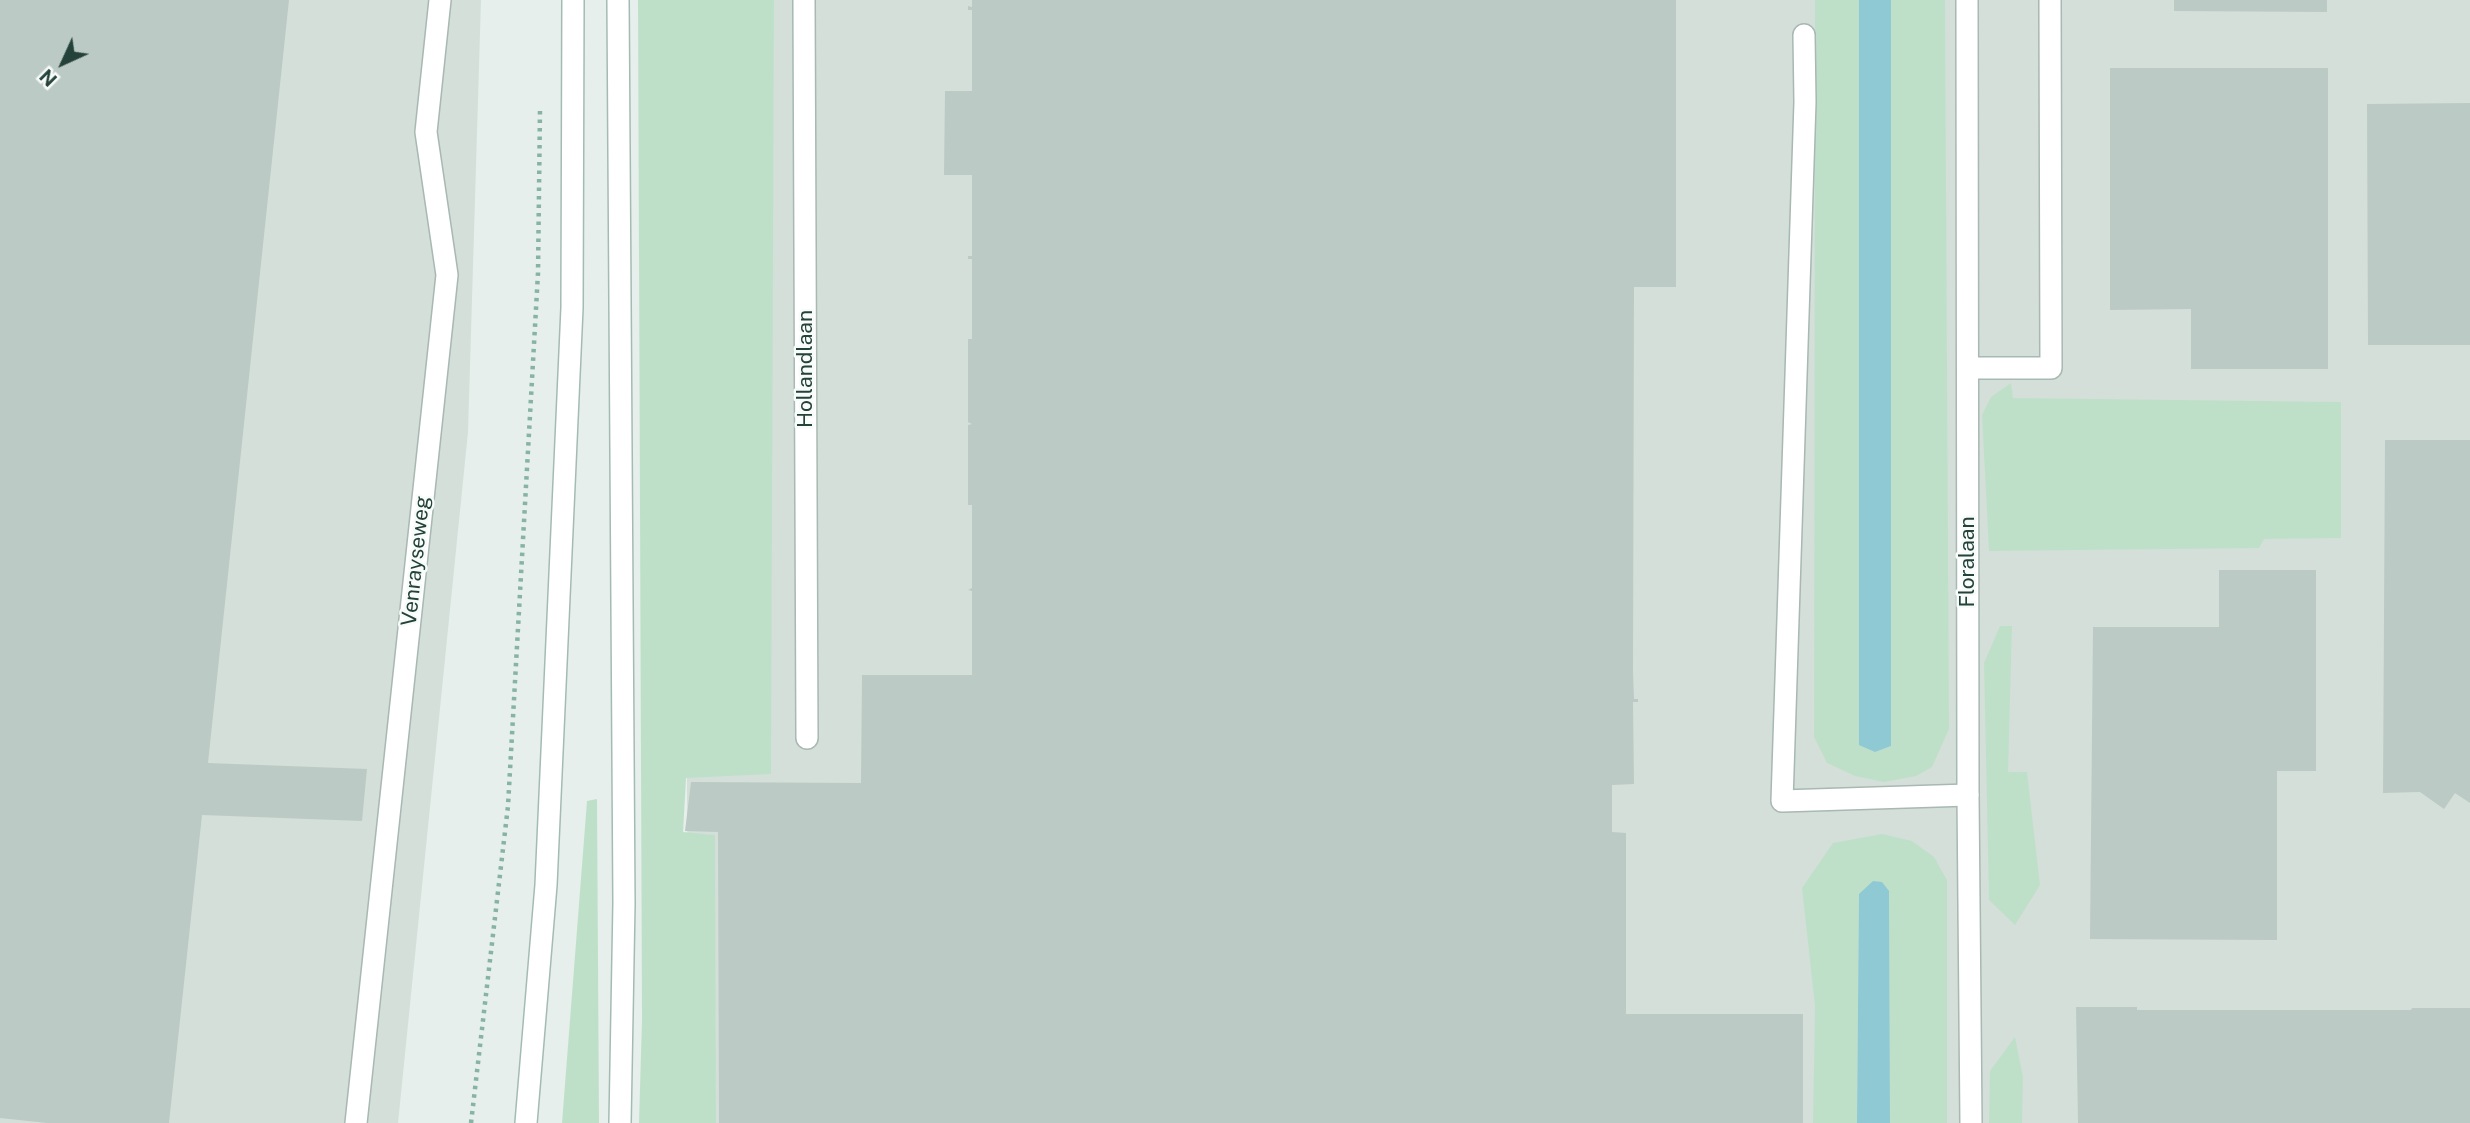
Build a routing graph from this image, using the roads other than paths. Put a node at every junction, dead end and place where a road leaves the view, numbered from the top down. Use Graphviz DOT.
graph roads {
  1 [pos="440,0"];
  2 [pos="573,0"];
  3 [pos="618,0"];
  4 [pos="804,0"];
  5 [pos="1967,0"];
  6 [pos="2050,0"];
  7 [pos="1804,34"];
  8 [pos="1968,368"];
  9 [pos="807,737"];
  10 [pos="1968,795"];
  11 [pos="356,1123"];
  12 [pos="526,1123"];
  13 [pos="620,1123"];
  14 [pos="1971,1123"];
  1 -- 11 [label="street, Venrayseweg"];
  2 -- 12 [label="street"];
  3 -- 13 [label="street"];
  4 -- 9 [label="street, Hollandlaan"];
  5 -- 8 [label="street, Floralaan"];
  6 -- 8 [label="street"];
  7 -- 10 [label="street"];
  8 -- 10 [label="street, Floralaan"];
  10 -- 14 [label="street, Floralaan"];
}
